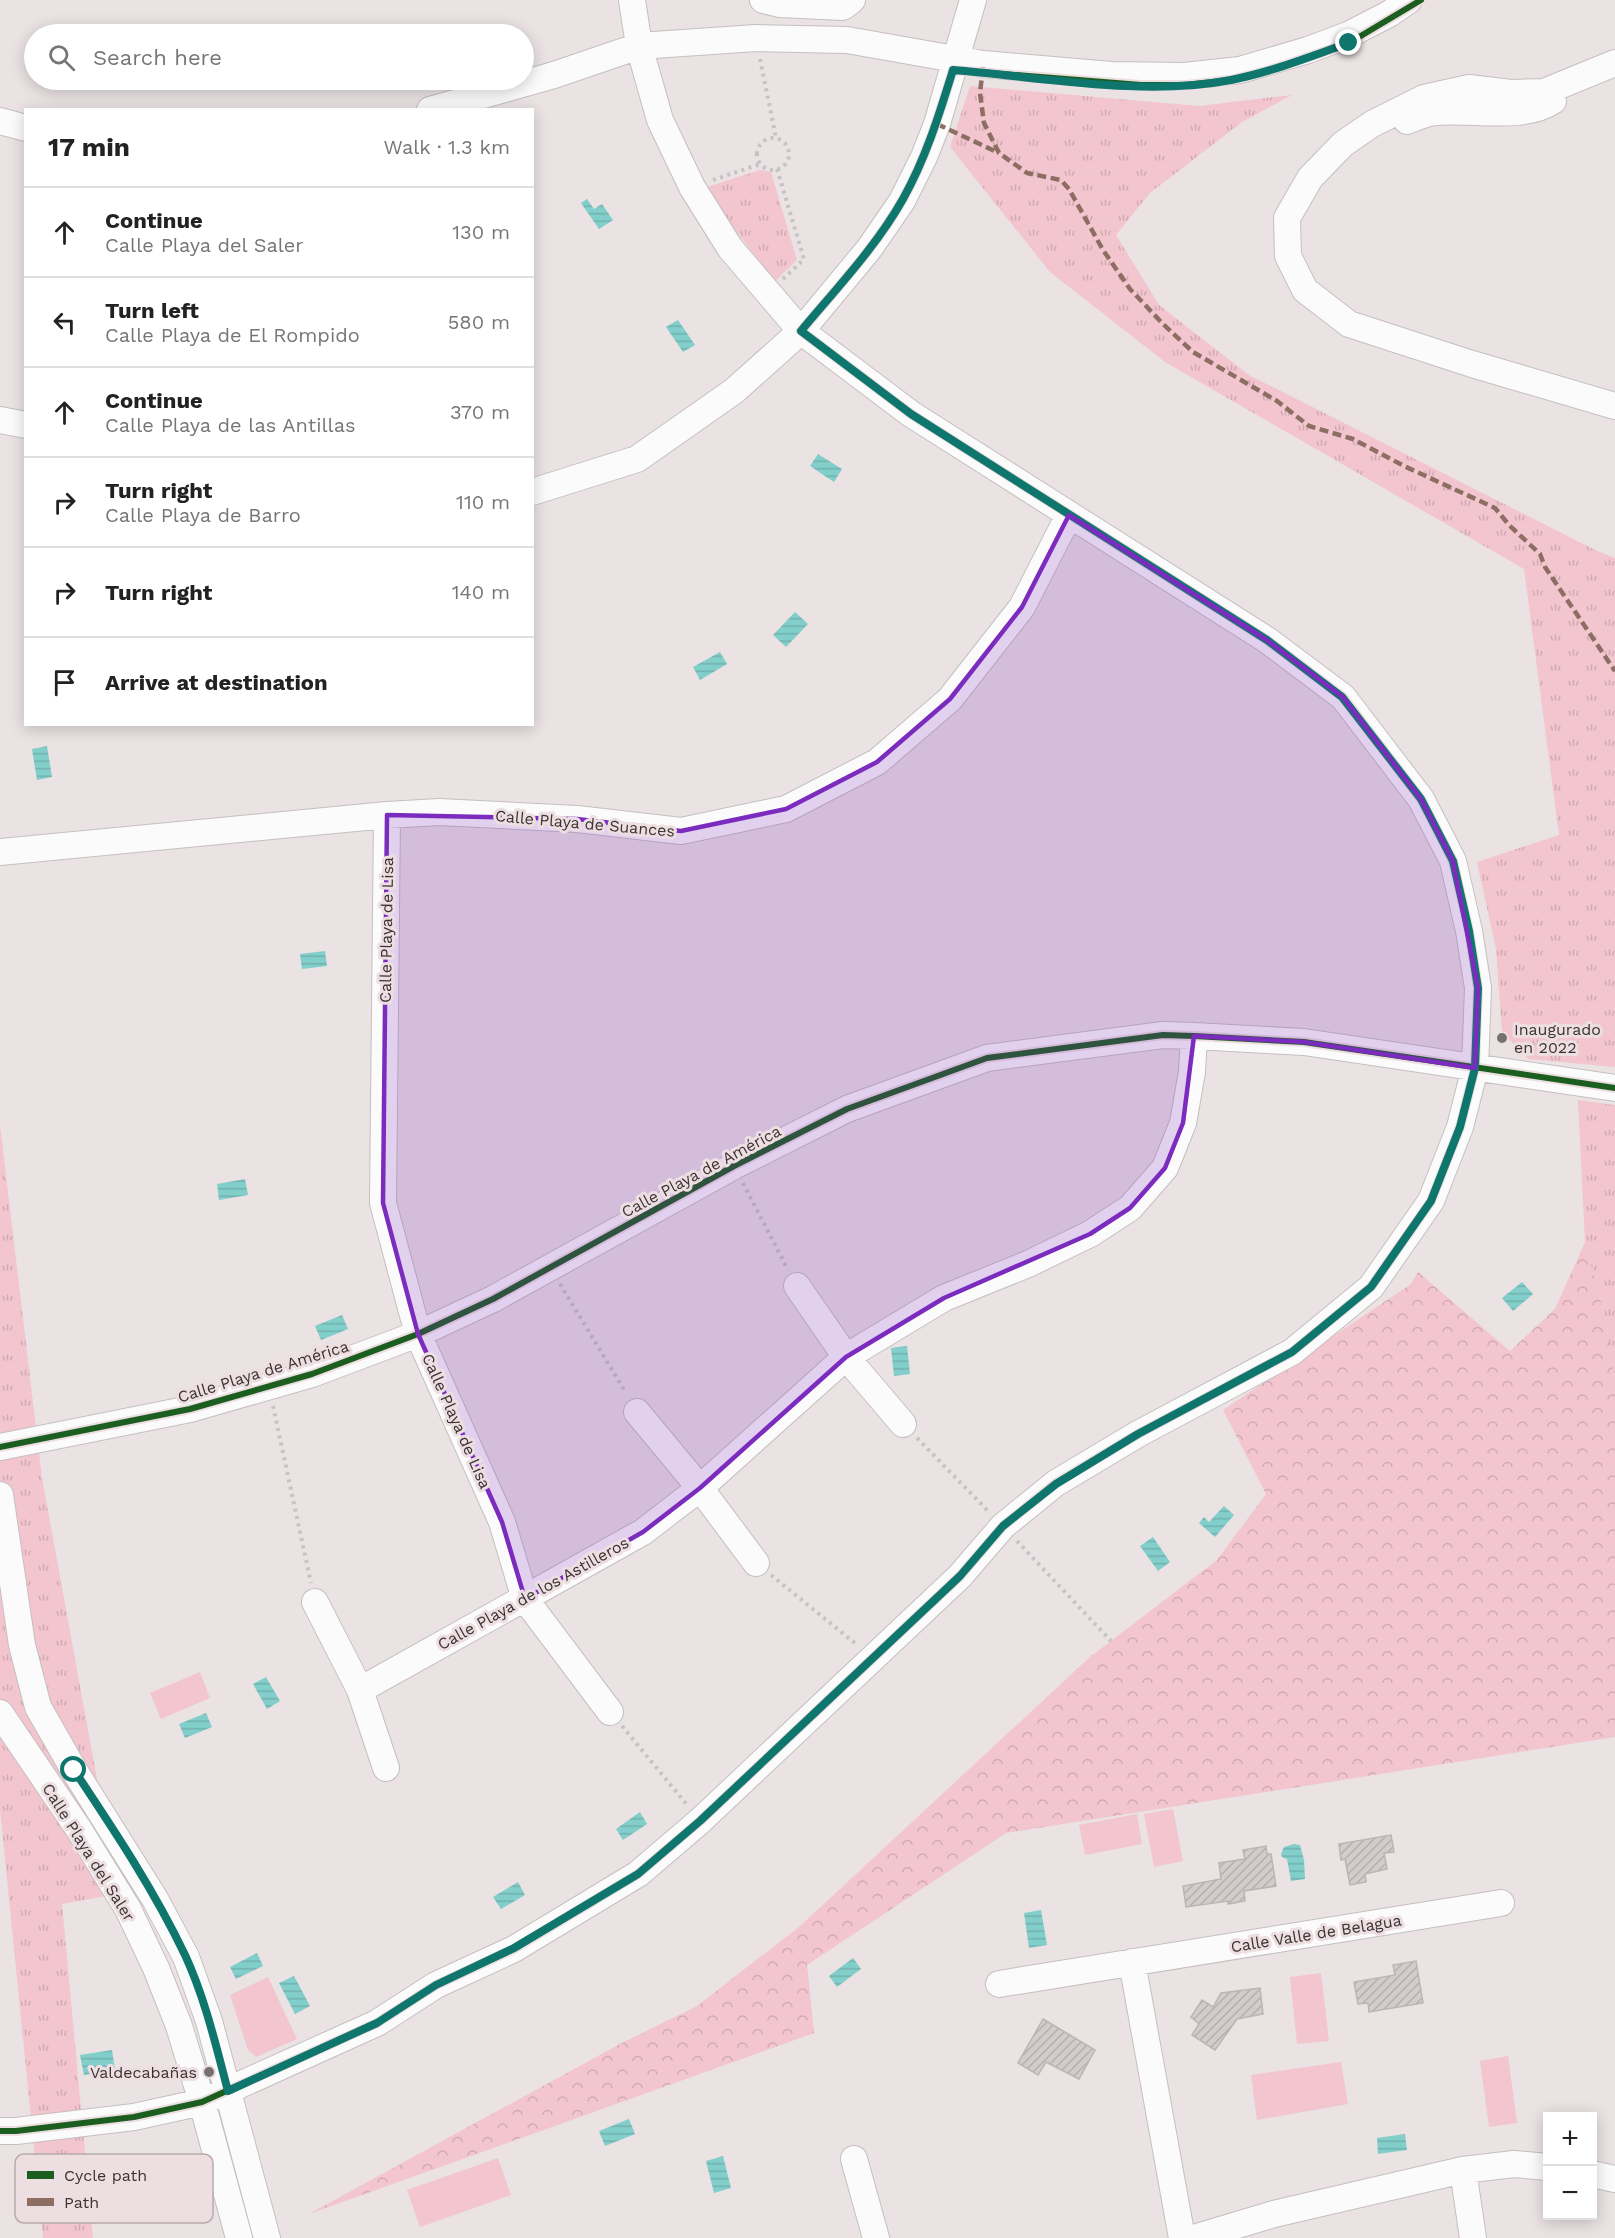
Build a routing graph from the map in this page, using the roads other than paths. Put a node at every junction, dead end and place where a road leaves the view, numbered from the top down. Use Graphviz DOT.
graph roads {
  1 [pos="632,0"];
  2 [pos="763,0"];
  3 [pos="852,0"];
  4 [pos="973,0"];
  5 [pos="1409,0"];
  6 [pos="797,5"];
  7 [pos="798,37"];
  8 [pos="639,46"];
  9 [pos="956,60"];
  10 [pos="1609,66"];
  11 [pos="534,81"];
  12 [pos="501,90"];
  13 [pos="437,108"];
  14 [pos="0,121"];
  15 [pos="24,127"];
  16 [pos="801,331"];
  17 [pos="1615,406"];
  18 [pos="0,420"];
  19 [pos="24,425"];
  20 [pos="534,491"];
  21 [pos="1069,515"];
  22 [pos="387,815"];
  23 [pos="0,852"];
  24 [pos="1194,1036"];
  25 [pos="1475,1068"];
  26 [pos="1615,1088"];
  27 [pos="796,1286"];
  28 [pos="418,1334"];
  29 [pos="846,1357"];
  30 [pos="637,1412"];
  31 [pos="903,1424"];
  32 [pos="0,1447"];
  33 [pos="700,1488"];
  34 [pos="0,1495"];
  35 [pos="756,1563"];
  36 [pos="525,1599"];
  37 [pos="315,1602"];
  38 [pos="360,1690"];
  39 [pos="610,1712"];
  40 [pos="0,1713"];
  41 [pos="386,1768"];
  42 [pos="1501,1903"];
  43 [pos="1132,1962"];
  44 [pos="999,1984"];
  45 [pos="228,2091"];
  46 [pos="202,2102"];
  47 [pos="0,2131"];
  48 [pos="854,2159"];
  49 [pos="1543,2166"];
  50 [pos="1463,2170"];
  51 [pos="1597,2175"];
  52 [pos="1615,2179"];
  53 [pos="254,2237"];
  54 [pos="876,2238"];
  55 [pos="1182,2238"];
  56 [pos="1194,2238"];
  57 [pos="1473,2238"];
  1 -- 8 [label="street"];
  2 -- 6 [label="street"];
  3 -- 6 [label="street"];
  4 -- 9 [label="street"];
  5 -- 9 [label="street"];
  6 -- 7 [label="street"];
  7 -- 8 [label="street"];
  7 -- 9 [label="street"];
  8 -- 11 [label="street"];
  8 -- 16 [label="street"];
  9 -- 16 [label="street"];
  10 -- 17 [label="street"];
  12 -- 13 [label="street"];
  14 -- 15 [label="street"];
  16 -- 20 [label="street"];
  16 -- 21 [label="street"];
  18 -- 19 [label="street"];
  21 -- 22 [label="street, Calle Playa de Suances"];
  21 -- 25 [label="street"];
  22 -- 23 [label="street, Calle Playa de Suances"];
  22 -- 28 [label="street, Calle Playa de Lisa"];
  24 -- 25 [label="street, Calle Playa de América"];
  24 -- 28 [label="street, Calle Playa de América"];
  24 -- 29 [label="street, Calle Playa de los Astilleros"];
  25 -- 26 [label="street, Calle Playa de América"];
  25 -- 45 [label="street"];
  27 -- 29 [label="street"];
  28 -- 32 [label="street, Calle Playa de América"];
  28 -- 36 [label="street, Calle Playa de Lisa"];
  29 -- 31 [label="street"];
  29 -- 33 [label="street, Calle Playa de los Astilleros"];
  30 -- 33 [label="street"];
  33 -- 35 [label="street"];
  33 -- 36 [label="street, Calle Playa de los Astilleros"];
  34 -- 45 [label="street, Calle Playa del Saler"];
  36 -- 38 [label="street, Calle Playa de los Astilleros"];
  36 -- 39 [label="street, Calle Playa de Lisa"];
  37 -- 38 [label="street"];
  38 -- 41 [label="street"];
  40 -- 46 [label="street, Calle Playa del Saler"];
  42 -- 43 [label="street, Calle Valle de Belagua"];
  43 -- 44 [label="street, Calle Valle de Belagua"];
  43 -- 55 [label="street"];
  45 -- 46 [label="street"];
  45 -- 53 [label="street, Calle Playa del Saler"];
  46 -- 47 [label="street"];
  46 -- 53 [label="street, Calle Playa del Saler"];
  48 -- 54 [label="street"];
  49 -- 50 [label="street"];
  50 -- 56 [label="street"];
  50 -- 57 [label="street"];
  51 -- 52 [label="street"];
}
